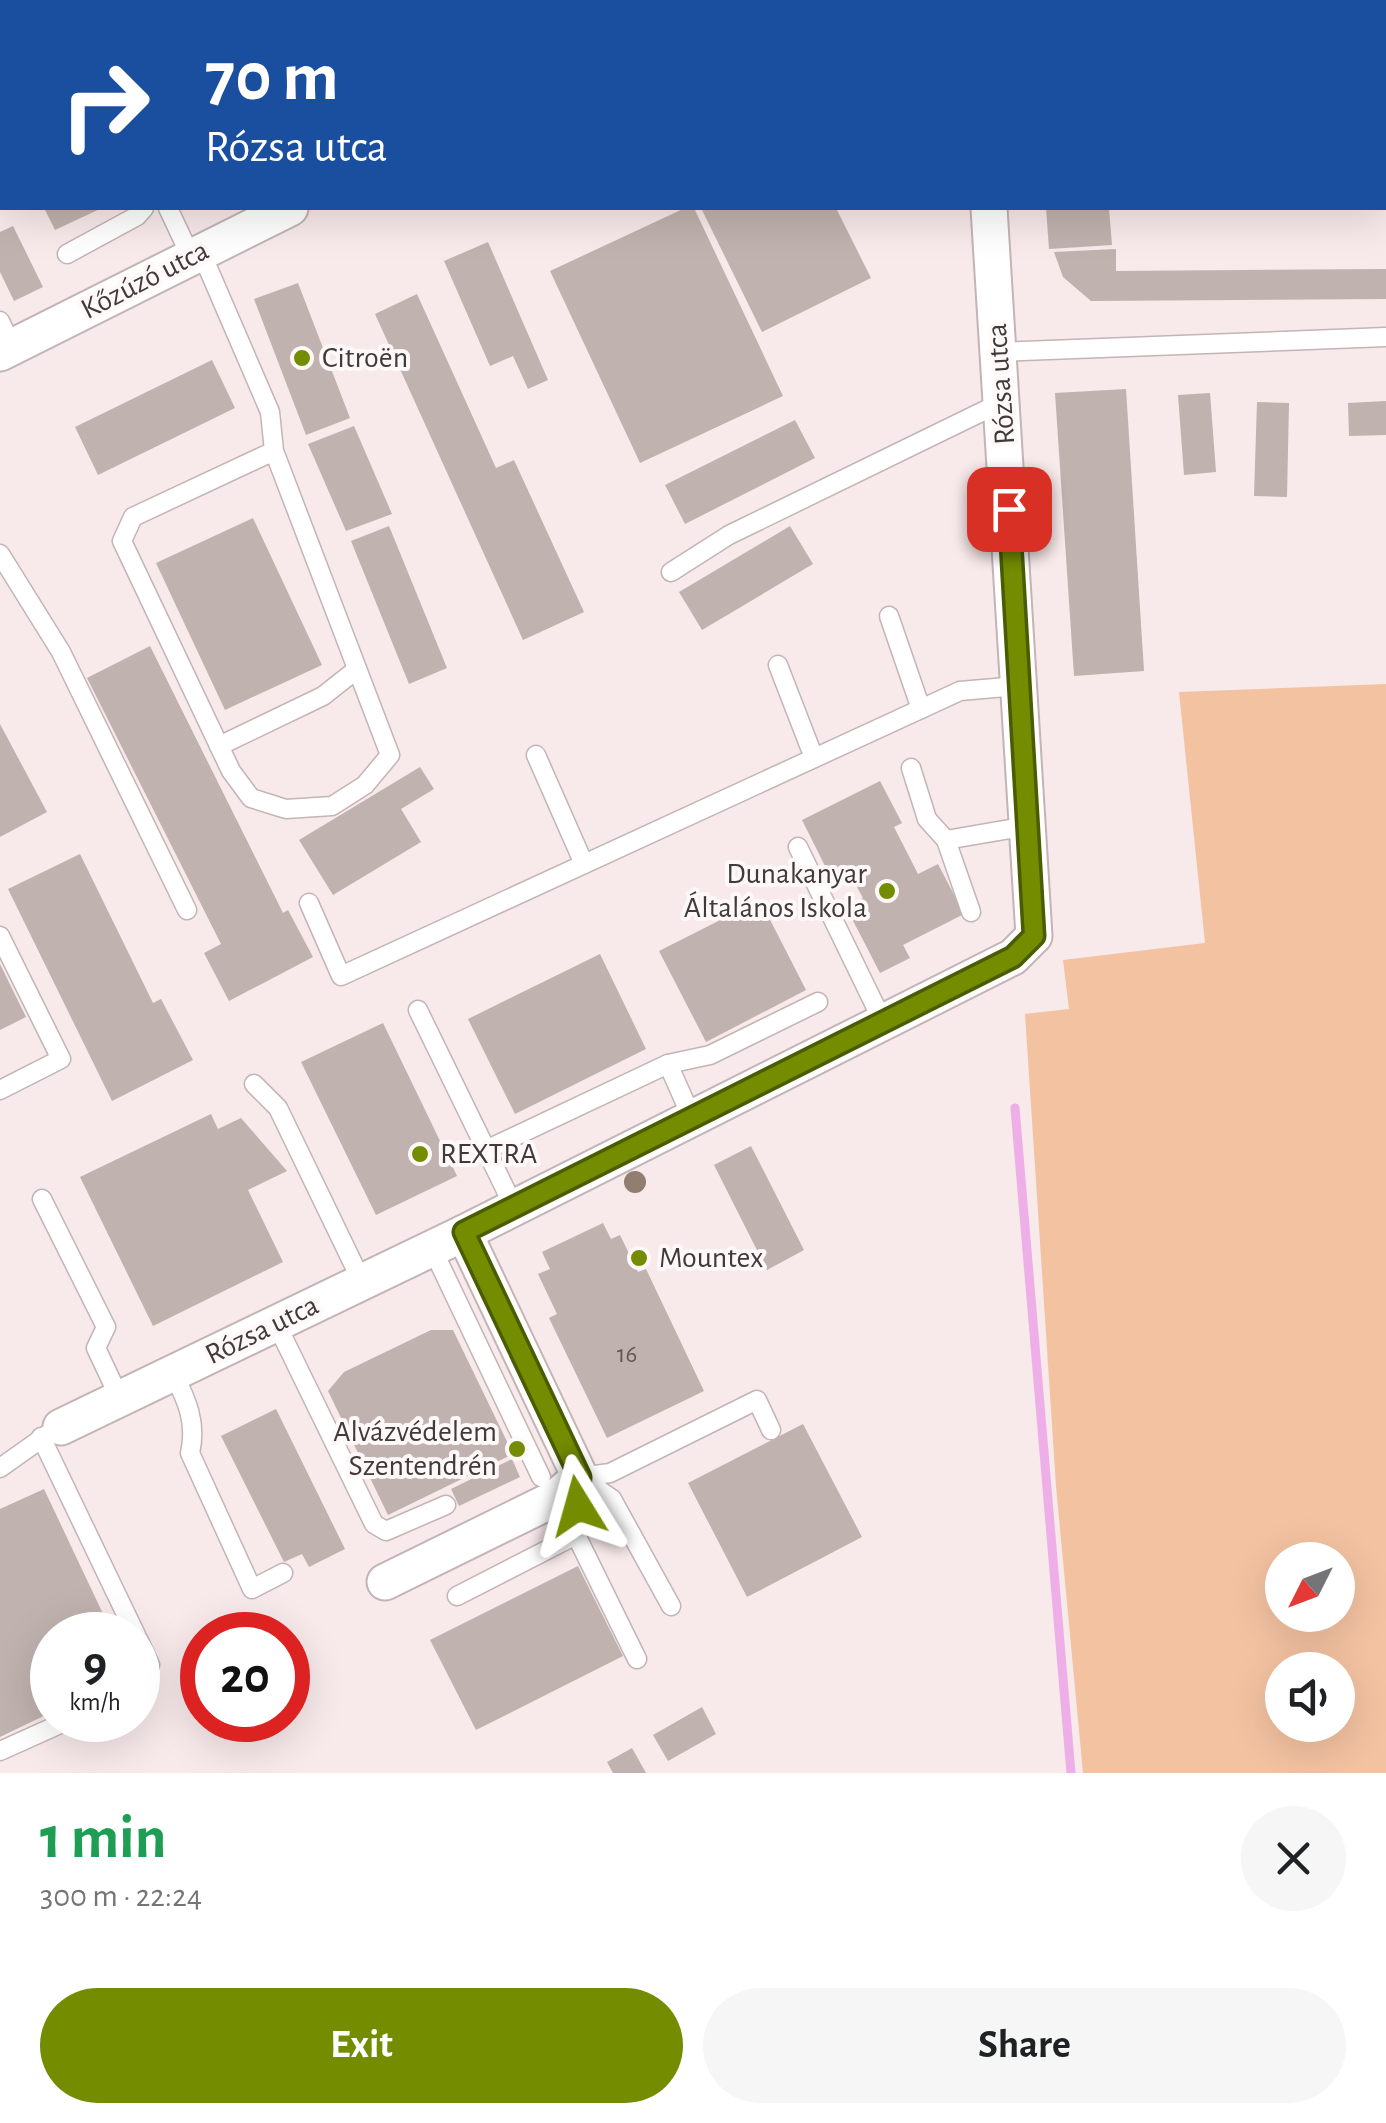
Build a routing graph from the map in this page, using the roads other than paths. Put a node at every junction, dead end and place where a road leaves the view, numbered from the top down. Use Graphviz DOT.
graph roads {
  1 [pos="142,210"];
  2 [pos="169,210"];
  3 [pos="286,210"];
  4 [pos="989,210"];
  5 [pos="67,254"];
  6 [pos="196,255"];
  7 [pos="1386,337"];
  8 [pos="4,340"];
  9 [pos="999,352"];
  10 [pos="1002,402"];
  11 [pos="274,451"];
  12 [pos="0,554"];
  13 [pos="671,572"];
  14 [pos="889,616"];
  15 [pos="778,665"];
  16 [pos="356,670"];
  17 [pos="1020,686"];
  18 [pos="921,709"];
  19 [pos="219,746"];
  20 [pos="536,755"];
  21 [pos="814,758"];
  22 [pos="910,768"];
  23 [pos="1028,826"];
  24 [pos="946,840"];
  25 [pos="798,847"];
  26 [pos="584,864"];
  27 [pos="310,903"];
  28 [pos="188,910"];
  29 [pos="971,912"];
  30 [pos="0,936"];
  31 [pos="818,1002"];
  32 [pos="418,1010"];
  33 [pos="883,1022"];
  34 [pos="668,1064"];
  35 [pos="254,1084"];
  36 [pos="0,1090"];
  37 [pos="692,1118"];
  38 [pos="486,1150"];
  39 [pos="42,1199"];
  40 [pos="514,1207"];
  41 [pos="448,1240"];
  42 [pos="362,1282"];
  43 [pos="276,1324"];
  44 [pos="173,1373"];
  45 [pos="120,1399"];
  46 [pos="771,1430"];
  47 [pos="51,1432"];
  48 [pos="574,1462"];
  49 [pos="0,1468"];
  50 [pos="446,1504"];
  51 [pos="576,1535"];
  52 [pos="284,1574"];
  53 [pos="385,1582"];
  54 [pos="456,1596"];
  55 [pos="671,1606"];
  56 [pos="126,1612"];
  57 [pos="637,1659"];
  58 [pos="30,1738"];
  59 [pos="0,1752"];
  1 -- 5 [label="lane"];
  2 -- 6 [label="lane"];
  3 -- 6 [label="street, Kőzúzó utca"];
  4 -- 9 [label="street, Rózsa utca"];
  6 -- 8 [label="street, Kőzúzó utca"];
  6 -- 11 [label="lane"];
  7 -- 9 [label="lane"];
  9 -- 10 [label="street, Rózsa utca"];
  10 -- 13 [label="lane"];
  10 -- 17 [label="street, Rózsa utca"];
  11 -- 16 [label="lane"];
  11 -- 19 [label="lane"];
  12 -- 28 [label="lane"];
  14 -- 18 [label="lane"];
  15 -- 21 [label="lane"];
  16 -- 19 [label="lane"];
  16 -- 19 [label="lane"];
  17 -- 18 [label="lane"];
  17 -- 23 [label="street, Rózsa utca"];
  18 -- 21 [label="lane"];
  20 -- 26 [label="lane"];
  21 -- 26 [label="lane"];
  22 -- 24 [label="lane"];
  23 -- 24 [label="lane"];
  23 -- 33 [label="street, Rózsa utca"];
  24 -- 29 [label="lane"];
  25 -- 33 [label="lane"];
  26 -- 27 [label="lane"];
  30 -- 36 [label="lane"];
  31 -- 34 [label="lane"];
  32 -- 38 [label="lane"];
  33 -- 37 [label="street, Rózsa utca"];
  34 -- 37 [label="lane"];
  34 -- 38 [label="lane"];
  35 -- 42 [label="lane"];
  37 -- 40 [label="street, Rózsa utca"];
  38 -- 40 [label="lane"];
  39 -- 45 [label="lane"];
  40 -- 41 [label="street, Rózsa utca"];
  41 -- 42 [label="street, Rózsa utca"];
  41 -- 48 [label="street"];
  41 -- 48 [label="lane"];
  42 -- 43 [label="street, Rózsa utca"];
  43 -- 44 [label="street, Rózsa utca"];
  43 -- 50 [label="lane"];
  44 -- 45 [label="street, Rózsa utca"];
  44 -- 52 [label="lane"];
  45 -- 47 [label="street, Rózsa utca"];
  46 -- 48 [label="lane"];
  47 -- 49 [label="lane"];
  47 -- 56 [label="lane"];
  48 -- 51 [label="lane"];
  48 -- 53 [label="street"];
  48 -- 55 [label="lane"];
  51 -- 54 [label="lane"];
  51 -- 57 [label="lane"];
  58 -- 59 [label="lane"];
}
